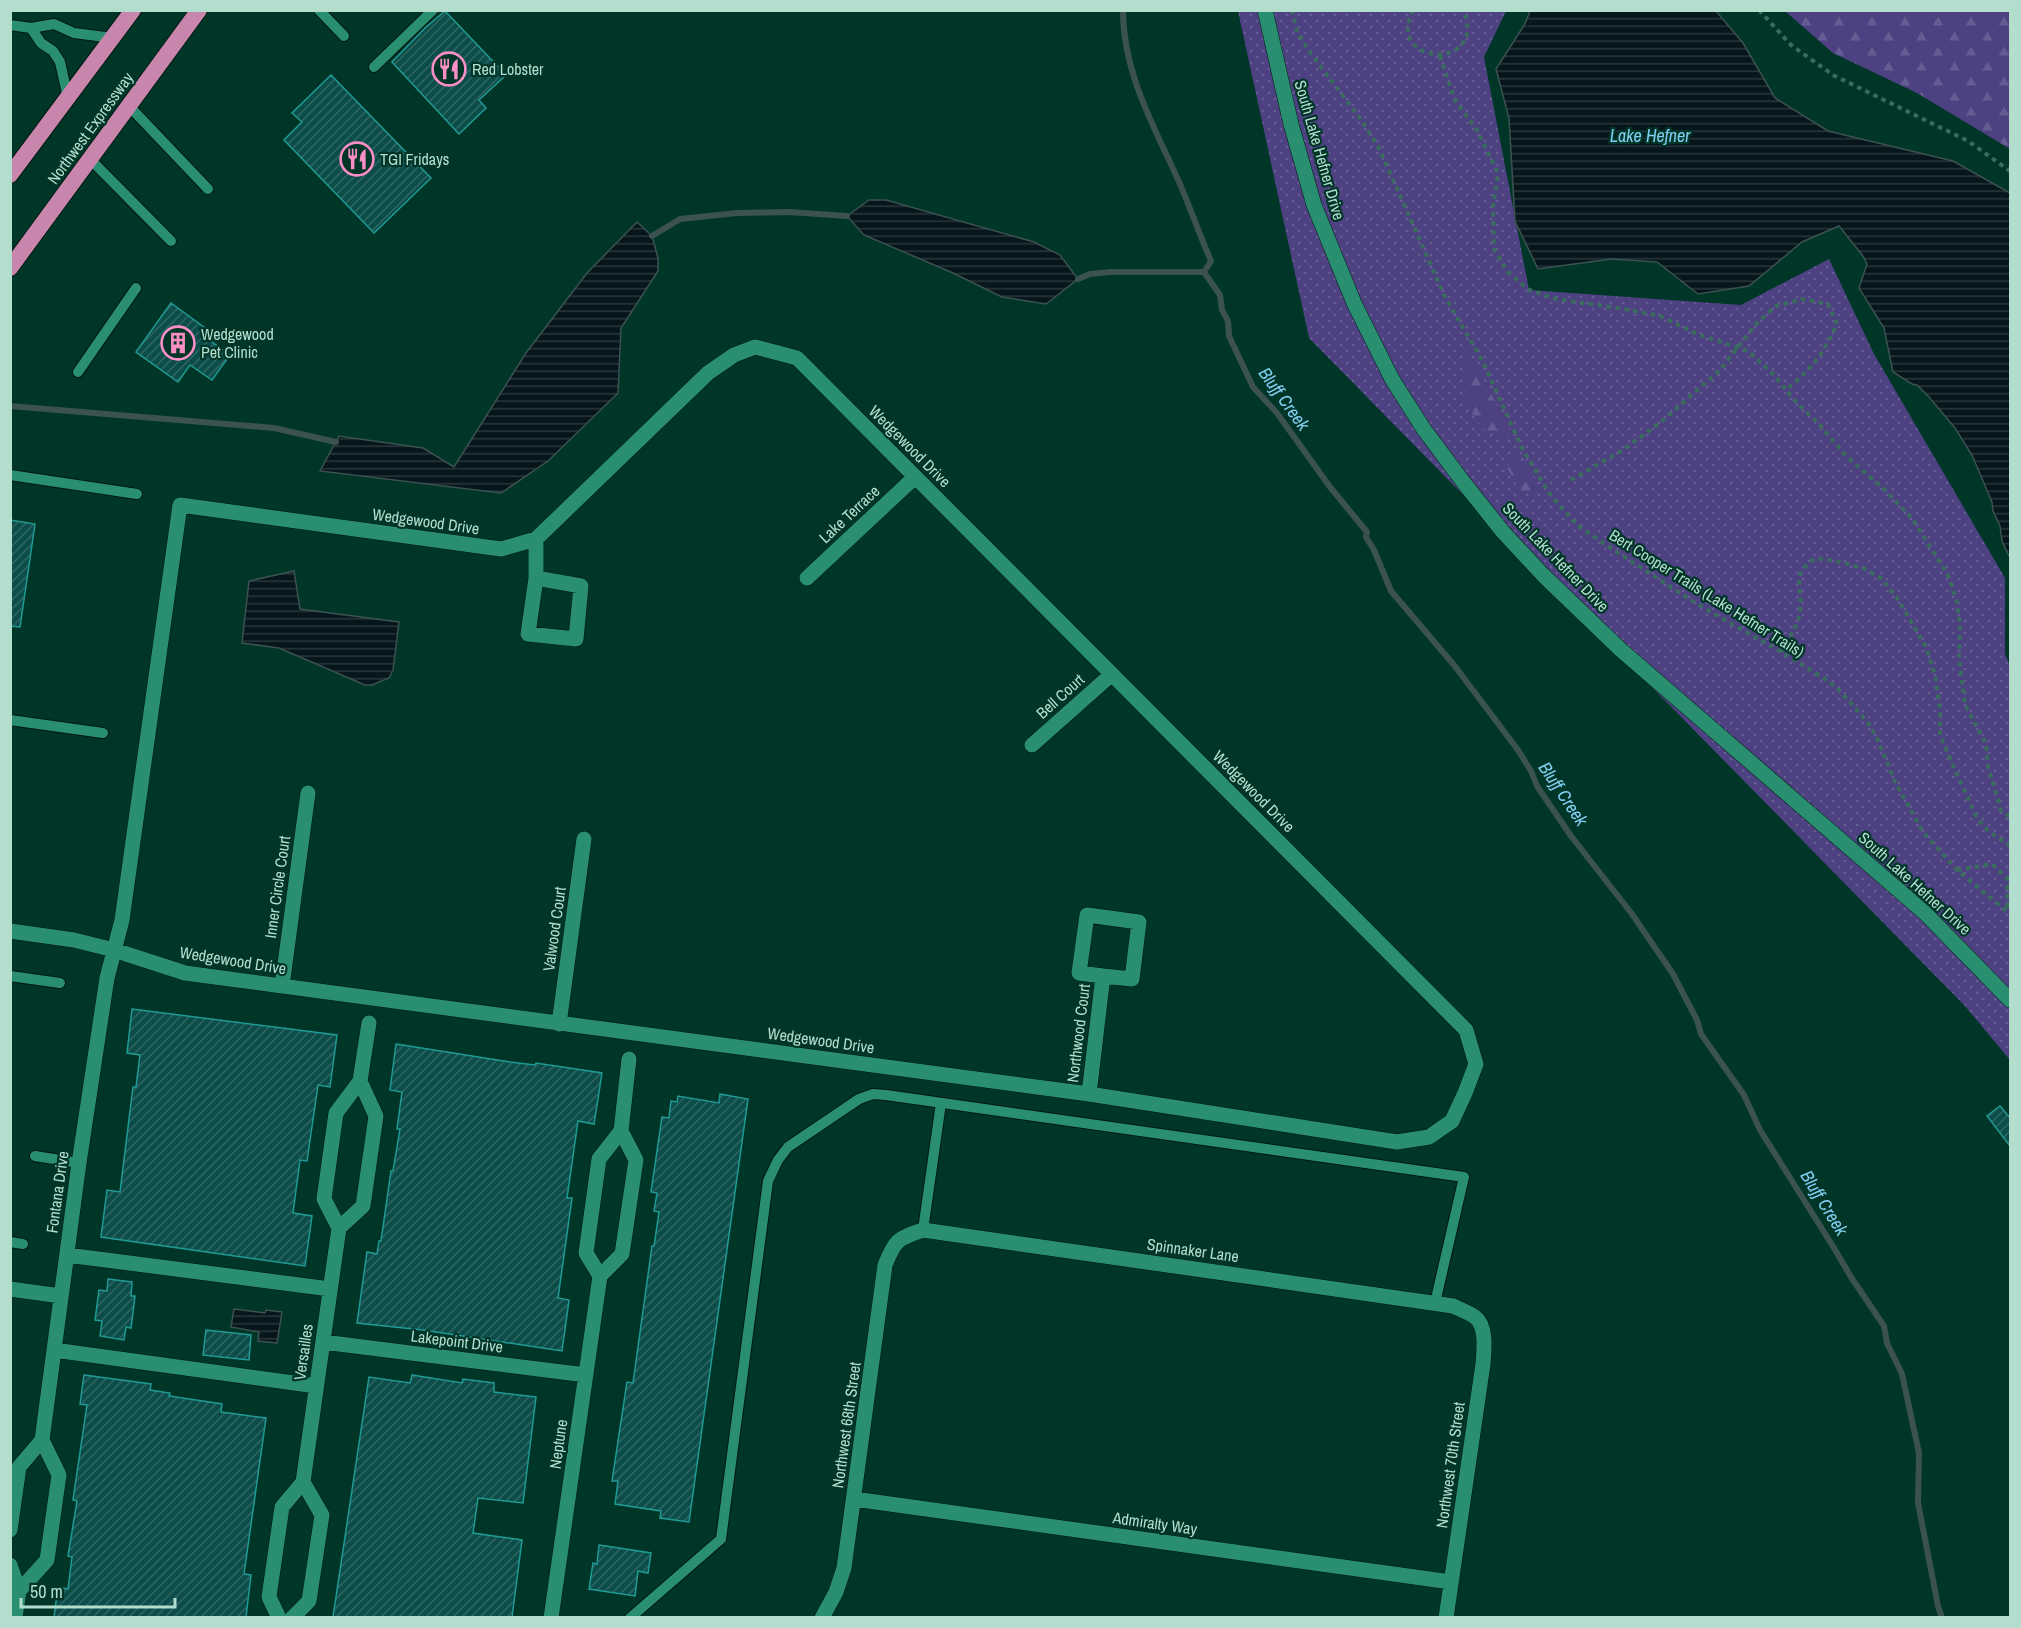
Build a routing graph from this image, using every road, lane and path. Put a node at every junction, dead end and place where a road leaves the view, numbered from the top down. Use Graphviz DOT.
graph roads {
  1 [pos="133,10"];
  2 [pos="199,10"];
  3 [pos="319,10"];
  4 [pos="433,10"];
  5 [pos="1265,10"];
  6 [pos="1292,10"];
  7 [pos="1413,10"];
  8 [pos="1462,10"];
  9 [pos="1759,10"];
  10 [pos="10,25"];
  11 [pos="31,28"];
  12 [pos="344,36"];
  13 [pos="112,38"];
  14 [pos="1440,56"];
  15 [pos="374,67"];
  16 [pos="68,98"];
  17 [pos="129,106"];
  18 [pos="90,159"];
  19 [pos="2010,171"];
  20 [pos="10,175"];
  21 [pos="208,189"];
  22 [pos="171,241"];
  23 [pos="10,268"];
  24 [pos="136,288"];
  25 [pos="1736,348"];
  26 [pos="78,372"];
  27 [pos="1786,390"];
  28 [pos="10,475"];
  29 [pos="915,477"];
  30 [pos="1571,480"];
  31 [pos="137,494"];
  32 [pos="536,539"];
  33 [pos="536,578"];
  34 [pos="807,578"];
  35 [pos="1781,652"];
  36 [pos="1112,674"];
  37 [pos="10,720"];
  38 [pos="103,733"];
  39 [pos="1032,745"];
  40 [pos="308,792"];
  41 [pos="2010,818"];
  42 [pos="584,840"];
  43 [pos="2010,846"];
  44 [pos="1957,870"];
  45 [pos="2009,913"];
  46 [pos="10,931"];
  47 [pos="114,950"];
  48 [pos="10,976"];
  49 [pos="1103,976"];
  50 [pos="60,983"];
  51 [pos="282,986"];
  52 [pos="2010,1000"];
  53 [pos="369,1023"];
  54 [pos="559,1024"];
  55 [pos="629,1059"];
  56 [pos="360,1081"];
  57 [pos="1089,1094"];
  58 [pos="941,1102"];
  59 [pos="621,1131"];
  60 [pos="35,1156"];
  61 [pos="79,1163"];
  62 [pos="339,1228"];
  63 [pos="923,1230"];
  64 [pos="902,1237"];
  65 [pos="10,1242"];
  66 [pos="23,1244"];
  67 [pos="67,1255"];
  68 [pos="600,1276"];
  69 [pos="10,1289"];
  70 [pos="330,1289"];
  71 [pos="61,1296"];
  72 [pos="1435,1303"];
  73 [pos="1477,1318"];
  74 [pos="323,1342"];
  75 [pos="54,1350"];
  76 [pos="586,1375"];
  77 [pos="316,1386"];
  78 [pos="42,1440"];
  79 [pos="303,1482"];
  80 [pos="854,1498"];
  81 [pos="10,1530"];
  82 [pos="10,1565"];
  83 [pos="1451,1582"];
  84 [pos="19,1591"];
  85 [pos="15,1617"];
  86 [pos="279,1617"];
  87 [pos="292,1617"];
  88 [pos="551,1617"];
  89 [pos="630,1617"];
  90 [pos="822,1617"];
  91 [pos="1446,1617"];
  1 -- 13 [label="highway"];
  2 -- 17 [label="highway, Northwest Expressway"];
  3 -- 12 [label="lane"];
  4 -- 15 [label="lane"];
  5 -- 52 [label="street, South Lake Hefner Drive"];
  6 -- 35 [label="path, Bert Cooper Trails (Lake Hefner Trails)"];
  7 -- 14 [label="path"];
  8 -- 14 [label="path"];
  9 -- 19 [label="path"];
  10 -- 11 [label="lane"];
  11 -- 13 [label="lane"];
  11 -- 16 [label="lane"];
  13 -- 16 [label="highway"];
  14 -- 25 [label="path"];
  16 -- 20 [label="highway"];
  17 -- 18 [label="highway, Northwest Expressway"];
  17 -- 21 [label="lane"];
  18 -- 22 [label="lane"];
  18 -- 23 [label="highway, Northwest Expressway"];
  24 -- 26 [label="lane"];
  25 -- 27 [label="path"];
  25 -- 27 [label="path"];
  25 -- 30 [label="path"];
  27 -- 41 [label="path"];
  28 -- 31 [label="lane"];
  29 -- 32 [label="street, Wedgewood Drive"];
  29 -- 34 [label="street, Lake Terrace"];
  29 -- 36 [label="street, Wedgewood Drive"];
  32 -- 33 [label="street"];
  32 -- 47 [label="street, Wedgewood Drive"];
  33 -- 33 [label="street"];
  35 -- 43 [label="path"];
  35 -- 44 [label="path, Bert Cooper Trails (Lake Hefner Trails)"];
  36 -- 39 [label="street, Bell Court"];
  36 -- 57 [label="street, Wedgewood Drive"];
  37 -- 38 [label="lane"];
  40 -- 51 [label="street, Inner Circle Court"];
  42 -- 54 [label="street, Valwood Court"];
  44 -- 45 [label="path, Bert Cooper Trails (Lake Hefner Trails)"];
  44 -- 45 [label="path"];
  46 -- 47 [label="street, Wedgewood Drive"];
  47 -- 51 [label="street, Wedgewood Drive"];
  47 -- 61 [label="street, Fontana Drive"];
  48 -- 50 [label="lane"];
  49 -- 49 [label="street, Northwood Court"];
  49 -- 57 [label="street, Northwood Court"];
  51 -- 54 [label="street, Wedgewood Drive"];
  53 -- 56 [label="street"];
  54 -- 57 [label="street, Wedgewood Drive"];
  55 -- 59 [label="street"];
  56 -- 62 [label="street"];
  56 -- 62 [label="street"];
  58 -- 63 [label="lane"];
  58 -- 72 [label="lane"];
  58 -- 89 [label="lane"];
  59 -- 68 [label="street"];
  59 -- 68 [label="street"];
  60 -- 61 [label="lane"];
  61 -- 67 [label="street, Fontana Drive"];
  62 -- 70 [label="street, Versailles"];
  63 -- 64 [label="street, Spinnaker Lane"];
  63 -- 72 [label="street, Spinnaker Lane"];
  64 -- 80 [label="street, Northwest 68th Street"];
  65 -- 66 [label="lane"];
  67 -- 70 [label="street"];
  67 -- 71 [label="street, Fontana Drive"];
  68 -- 76 [label="street, Neptune"];
  69 -- 71 [label="street"];
  70 -- 74 [label="street, Versailles"];
  71 -- 75 [label="street, Fontana Drive"];
  72 -- 73 [label="street, Spinnaker Lane"];
  73 -- 83 [label="street, Northwest 70th Street"];
  74 -- 76 [label="street, Lakepoint Drive"];
  74 -- 77 [label="street, Versailles"];
  75 -- 77 [label="street"];
  75 -- 78 [label="street, Fontana Drive"];
  76 -- 88 [label="street, Neptune"];
  77 -- 79 [label="street, Versailles"];
  78 -- 81 [label="street"];
  78 -- 84 [label="street"];
  79 -- 86 [label="street"];
  79 -- 87 [label="street"];
  80 -- 83 [label="street, Admiralty Way"];
  80 -- 90 [label="street, Northwest 68th Street"];
  82 -- 84 [label="street"];
  83 -- 91 [label="street, Northwest 70th Street"];
  84 -- 85 [label="street"];
}
